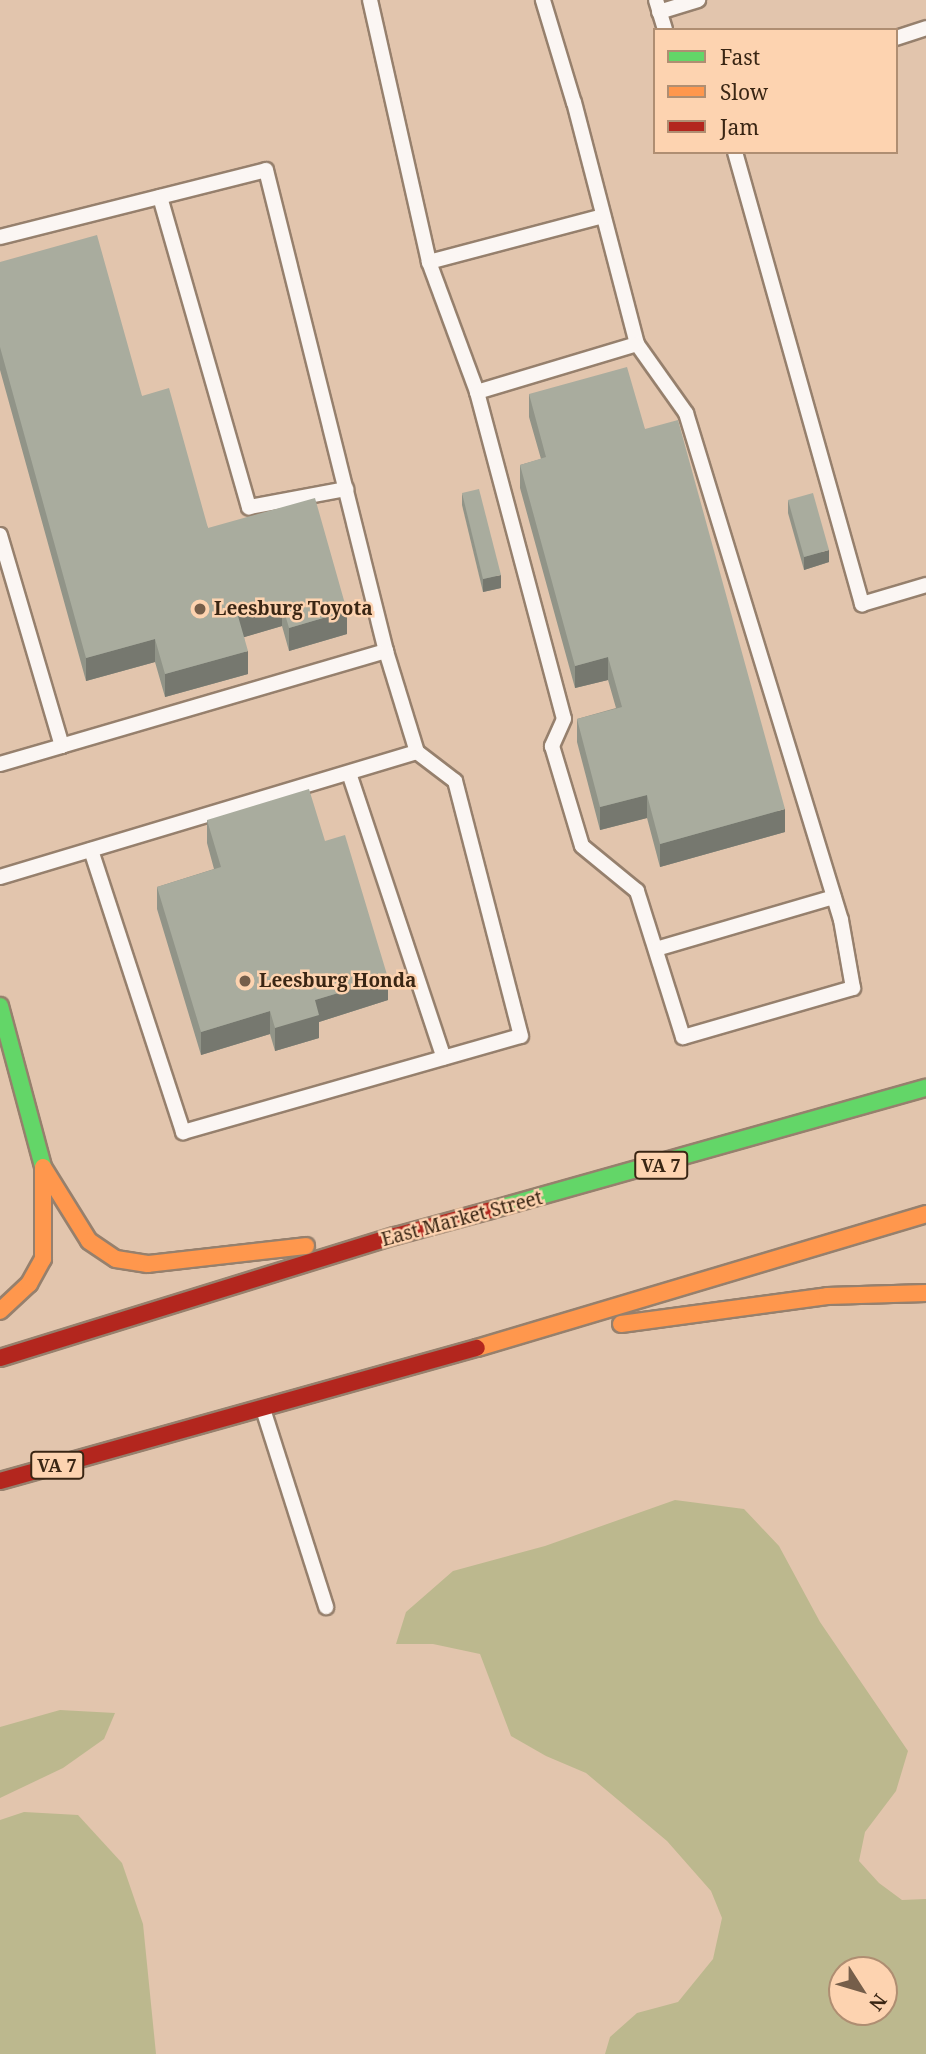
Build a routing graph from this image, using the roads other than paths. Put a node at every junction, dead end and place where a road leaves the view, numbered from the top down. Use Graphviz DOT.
graph roads {
  1 [pos="370,0"];
  2 [pos="543,0"];
  3 [pos="698,0"];
  4 [pos="657,6"];
  5 [pos="664,28"];
  6 [pos="926,28"];
  7 [pos="898,37"];
  8 [pos="736,154"];
  9 [pos="160,197"];
  10 [pos="603,216"];
  11 [pos="0,237"];
  12 [pos="429,262"];
  13 [pos="637,344"];
  14 [pos="477,392"];
  15 [pos="346,489"];
  16 [pos="0,536"];
  17 [pos="926,585"];
  18 [pos="386,651"];
  19 [pos="62,746"];
  20 [pos="417,752"];
  21 [pos="0,764"];
  22 [pos="349,773"];
  23 [pos="91,850"];
  24 [pos="0,877"];
  25 [pos="834,897"];
  26 [pos="656,949"];
  27 [pos="0,1006"];
  28 [pos="444,1058"];
  29 [pos="17,1067"];
  30 [pos="0,1072"];
  31 [pos="926,1088"];
  32 [pos="43,1167"];
  33 [pos="926,1214"];
  34 [pos="396,1236"];
  35 [pos="926,1293"];
  36 [pos="0,1311"];
  37 [pos="447,1357"];
  38 [pos="0,1358"];
  39 [pos="263,1408"];
  40 [pos="0,1481"];
  41 [pos="326,1607"];
  1 -- 12 [label="lane"];
  2 -- 10 [label="lane"];
  3 -- 4 [label="lane"];
  4 -- 5 [label="lane"];
  6 -- 7 [label="lane"];
  8 -- 17 [label="lane"];
  9 -- 11 [label="lane"];
  9 -- 15 [label="lane"];
  9 -- 15 [label="lane"];
  10 -- 12 [label="lane"];
  10 -- 13 [label="lane"];
  12 -- 14 [label="lane"];
  13 -- 14 [label="lane"];
  13 -- 25 [label="lane"];
  14 -- 26 [label="lane"];
  15 -- 18 [label="lane"];
  16 -- 19 [label="lane"];
  18 -- 19 [label="lane"];
  18 -- 20 [label="lane"];
  19 -- 21 [label="lane"];
  20 -- 22 [label="lane"];
  20 -- 28 [label="lane"];
  22 -- 23 [label="lane"];
  22 -- 28 [label="lane"];
  23 -- 24 [label="lane"];
  23 -- 28 [label="lane"];
  25 -- 26 [label="lane"];
  25 -- 26 [label="lane"];
  27 -- 29 [label="main road"];
  29 -- 30 [label="lane"];
  29 -- 32 [label="main road"];
  31 -- 34 [label="main road, East Market Street / VA 7"];
  32 -- 34 [label="main road"];
  32 -- 36 [label="main road"];
  33 -- 37 [label="main road"];
  34 -- 38 [label="main road, East Market Street / VA 7"];
  35 -- 37 [label="main road, VA 7"];
  37 -- 39 [label="main road, VA 7"];
  39 -- 40 [label="main road, VA 7"];
  39 -- 41 [label="lane"];
}
